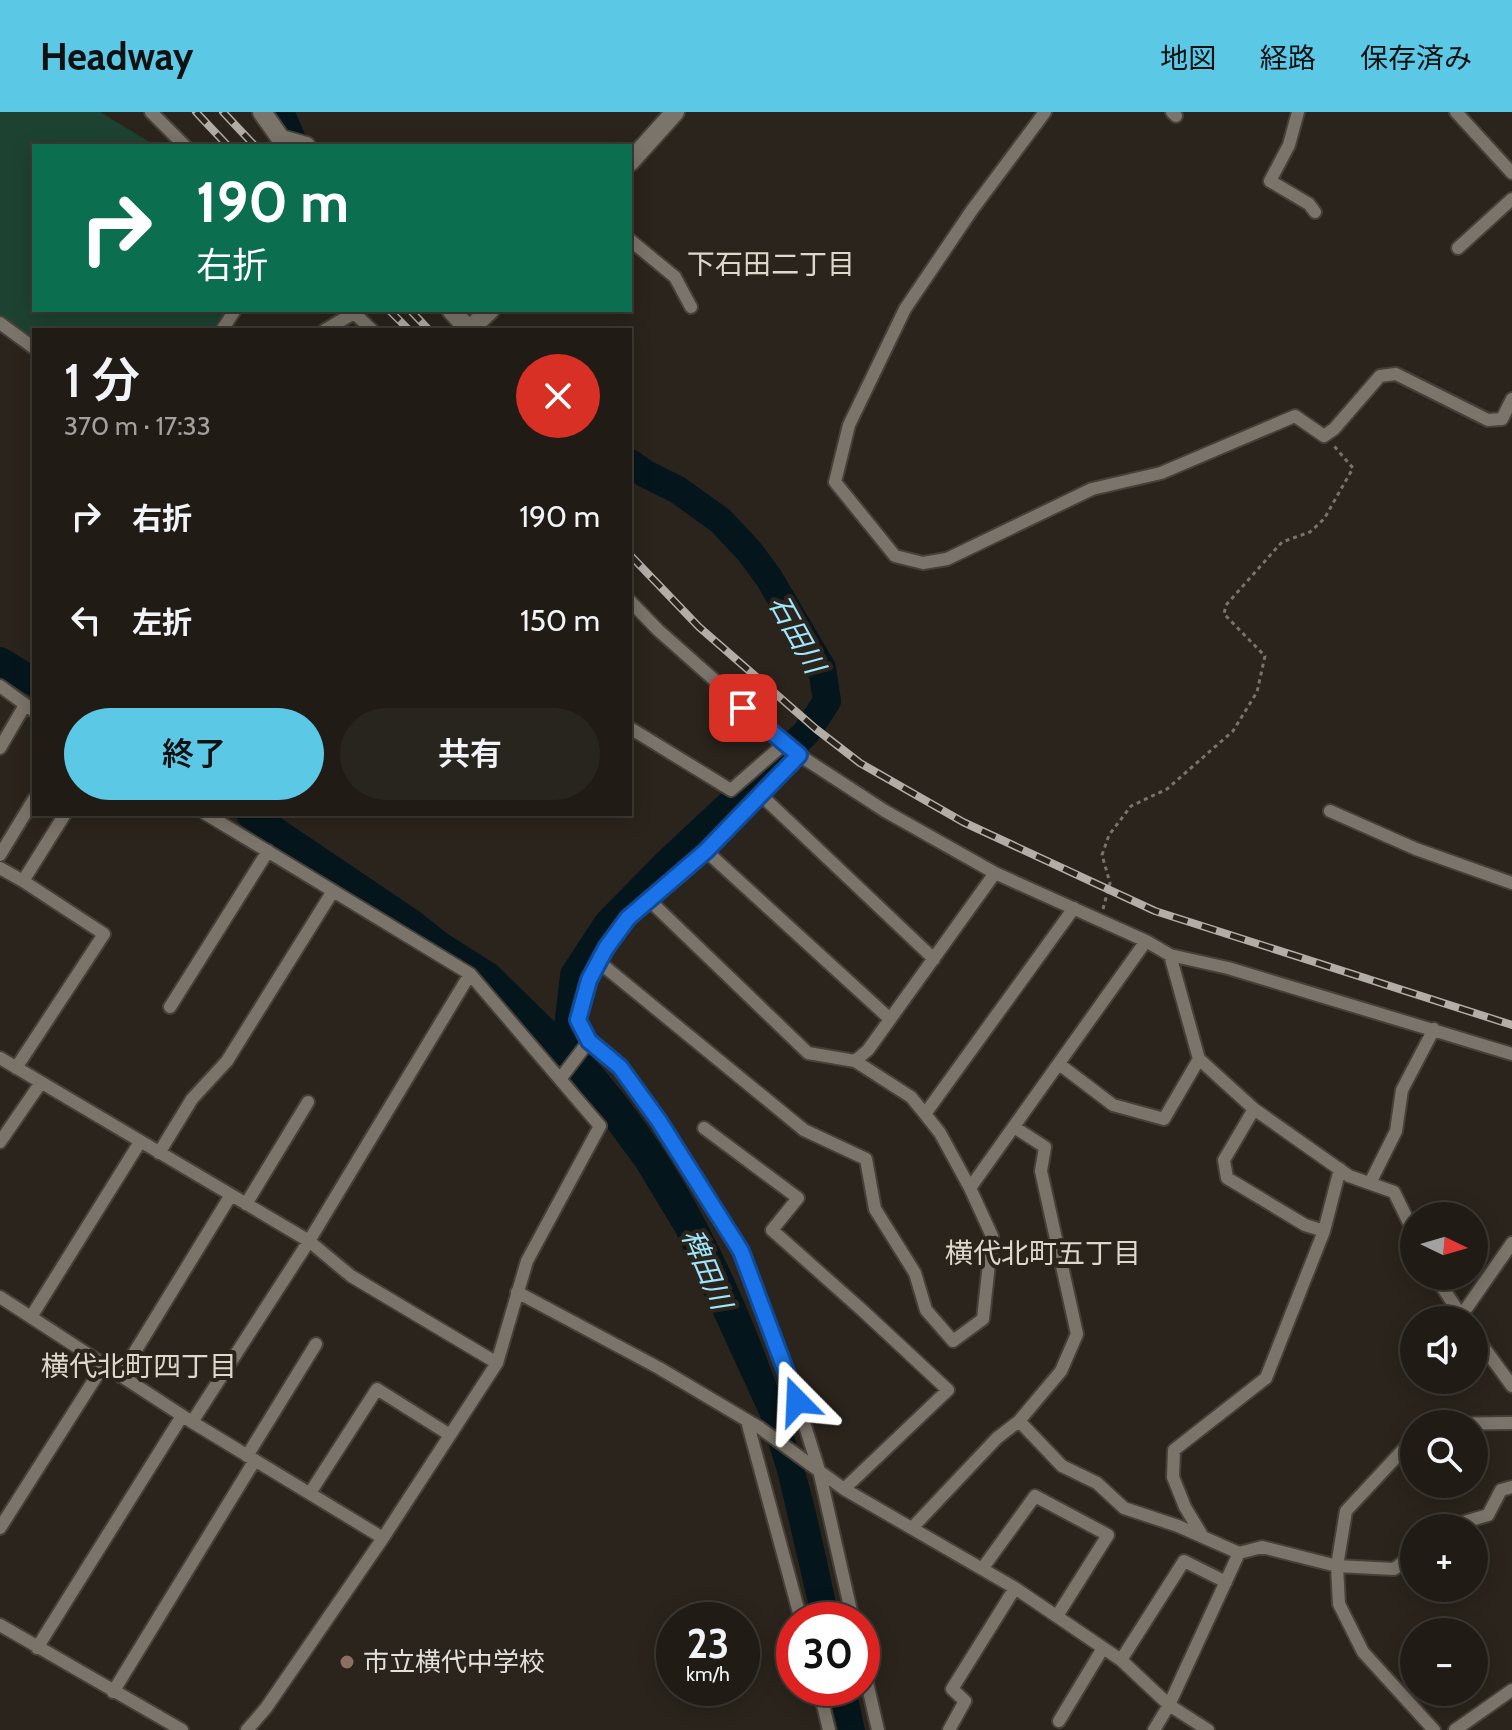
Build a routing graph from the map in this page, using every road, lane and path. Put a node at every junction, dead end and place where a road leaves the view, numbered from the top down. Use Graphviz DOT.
graph roads {
  1 [pos="151,112"];
  2 [pos="262,112"];
  3 [pos="675,112"];
  4 [pos="1045,112"];
  5 [pos="1298,112"];
  6 [pos="1456,112"];
  7 [pos="183,144"];
  8 [pos="301,144"];
  9 [pos="632,160"];
  10 [pos="1512,173"];
  11 [pos="1512,199"];
  12 [pos="1315,212"];
  13 [pos="632,242"];
  14 [pos="1458,248"];
  15 [pos="691,307"];
  16 [pos="351,312"];
  17 [pos="353,312"];
  18 [pos="453,312"];
  19 [pos="488,312"];
  20 [pos="0,323"];
  21 [pos="328,328"];
  22 [pos="370,328"];
  23 [pos="467,328"];
  24 [pos="471,328"];
  25 [pos="32,347"];
  26 [pos="1512,399"];
  27 [pos="1324,436"];
  28 [pos="632,603"];
  29 [pos="0,686"];
  30 [pos="30,708"];
  31 [pos="632,729"];
  32 [pos="785,743"];
  33 [pos="0,748"];
  34 [pos="799,755"];
  35 [pos="761,795"];
  36 [pos="32,802"];
  37 [pos="1330,811"];
  38 [pos="64,816"];
  39 [pos="209,816"];
  40 [pos="268,851"];
  41 [pos="706,851"];
  42 [pos="0,855"];
  43 [pos="0,868"];
  44 [pos="995,873"];
  45 [pos="23,881"];
  46 [pos="1512,883"];
  47 [pos="333,891"];
  48 [pos="648,899"];
  49 [pos="1074,908"];
  50 [pos="1100,920"];
  51 [pos="1146,941"];
  52 [pos="1170,955"];
  53 [pos="934,959"];
  54 [pos="599,962"];
  55 [pos="470,974"];
  56 [pos="170,1007"];
  57 [pos="890,1019"];
  58 [pos="1434,1029"];
  59 [pos="589,1041"];
  60 [pos="1512,1054"];
  61 [pos="0,1058"];
  62 [pos="1199,1059"];
  63 [pos="855,1061"];
  64 [pos="1059,1064"];
  65 [pos="16,1068"];
  66 [pos="560,1079"];
  67 [pos="40,1084"];
  68 [pos="308,1102"];
  69 [pos="1254,1109"];
  70 [pos="925,1114"];
  71 [pos="1014,1127"];
  72 [pos="704,1128"];
  73 [pos="0,1142"];
  74 [pos="140,1142"];
  75 [pos="159,1153"];
  76 [pos="1340,1169"];
  77 [pos="1370,1183"];
  78 [pos="970,1188"];
  79 [pos="231,1195"];
  80 [pos="246,1204"];
  81 [pos="1400,1204"];
  82 [pos="1324,1231"];
  83 [pos="309,1241"];
  84 [pos="1512,1243"];
  85 [pos="517,1292"];
  86 [pos="0,1297"];
  87 [pos="1471,1306"];
  88 [pos="31,1317"];
  89 [pos="316,1344"];
  90 [pos="1488,1353"];
  91 [pos="497,1363"];
  92 [pos="103,1366"];
  93 [pos="120,1376"];
  94 [pos="1512,1386"];
  95 [pos="187,1419"];
  96 [pos="747,1421"];
  97 [pos="1019,1421"];
  98 [pos="1488,1423"];
  99 [pos="1512,1423"];
  100 [pos="450,1435"];
  101 [pos="1400,1453"];
  102 [pos="251,1458"];
  103 [pos="815,1467"];
  104 [pos="1512,1487"];
  105 [pos="844,1489"];
  106 [pos="310,1493"];
  107 [pos="1488,1515"];
  108 [pos="0,1528"];
  109 [pos="912,1528"];
  110 [pos="1204,1537"];
  111 [pos="383,1538"];
  112 [pos="1239,1553"];
  113 [pos="1400,1564"];
  114 [pos="1337,1566"];
  115 [pos="982,1569"];
  116 [pos="1226,1582"];
  117 [pos="1015,1588"];
  118 [pos="796,1602"];
  119 [pos="849,1602"];
  120 [pos="1057,1616"];
  121 [pos="0,1625"];
  122 [pos="37,1648"];
  123 [pos="1103,1648"];
  124 [pos="1121,1660"];
  125 [pos="1512,1690"];
  126 [pos="113,1692"];
  127 [pos="1169,1705"];
  128 [pos="823,1706"];
  129 [pos="872,1706"];
  130 [pos="1059,1721"];
  131 [pos="182,1730"];
  132 [pos="247,1730"];
  133 [pos="829,1730"];
  134 [pos="878,1730"];
  135 [pos="949,1730"];
  136 [pos="1154,1730"];
  137 [pos="1208,1730"];
  138 [pos="1434,1730"];
  139 [pos="1455,1730"];
  1 -- 7 [label="street"];
  2 -- 8 [label="main road"];
  3 -- 9 [label="main road"];
  4 -- 27 [label="street"];
  5 -- 12 [label="street"];
  6 -- 10 [label="street"];
  11 -- 14 [label="street"];
  13 -- 15 [label="street"];
  16 -- 21 [label="street"];
  17 -- 22 [label="street"];
  18 -- 23 [label="main road"];
  19 -- 24 [label="main road"];
  20 -- 25 [label="street"];
  26 -- 27 [label="street"];
  27 -- 50 [label="path"];
  28 -- 32 [label="street"];
  29 -- 30 [label="street"];
  30 -- 33 [label="street"];
  31 -- 32 [label="street"];
  32 -- 34 [label="street"];
  34 -- 35 [label="street"];
  34 -- 44 [label="street"];
  35 -- 41 [label="street"];
  35 -- 53 [label="street"];
  36 -- 42 [label="street"];
  37 -- 46 [label="street"];
  38 -- 45 [label="street"];
  39 -- 40 [label="street"];
  40 -- 47 [label="street"];
  40 -- 56 [label="street"];
  41 -- 48 [label="street"];
  41 -- 57 [label="street"];
  43 -- 45 [label="street"];
  44 -- 49 [label="street"];
  44 -- 53 [label="street"];
  45 -- 65 [label="street"];
  47 -- 55 [label="street"];
  47 -- 75 [label="street"];
  48 -- 54 [label="street"];
  48 -- 63 [label="street"];
  49 -- 50 [label="street"];
  49 -- 70 [label="street"];
  50 -- 51 [label="street"];
  51 -- 52 [label="street"];
  51 -- 64 [label="street"];
  52 -- 58 [label="street"];
  52 -- 62 [label="street"];
  53 -- 57 [label="street"];
  54 -- 59 [label="street"];
  54 -- 78 [label="street"];
  55 -- 66 [label="street"];
  55 -- 83 [label="street"];
  57 -- 63 [label="street"];
  58 -- 60 [label="street"];
  58 -- 77 [label="street"];
  59 -- 66 [label="street"];
  59 -- 103 [label="street"];
  61 -- 65 [label="street"];
  62 -- 64 [label="street"];
  62 -- 69 [label="street"];
  63 -- 70 [label="street"];
  64 -- 71 [label="street"];
  65 -- 67 [label="street"];
  66 -- 85 [label="street"];
  67 -- 73 [label="street"];
  67 -- 74 [label="street"];
  68 -- 80 [label="street"];
  69 -- 76 [label="street"];
  69 -- 82 [label="street"];
  70 -- 78 [label="street"];
  71 -- 78 [label="street"];
  71 -- 97 [label="street"];
  72 -- 105 [label="street"];
  74 -- 75 [label="street"];
  74 -- 88 [label="street"];
  75 -- 79 [label="street"];
  76 -- 77 [label="street"];
  76 -- 82 [label="street"];
  77 -- 81 [label="street"];
  79 -- 80 [label="street"];
  79 -- 93 [label="street"];
  80 -- 83 [label="street"];
  82 -- 110 [label="street"];
  83 -- 91 [label="street"];
  83 -- 95 [label="street"];
  84 -- 87 [label="street"];
  85 -- 91 [label="street"];
  85 -- 96 [label="street"];
  86 -- 88 [label="street"];
  88 -- 92 [label="street"];
  89 -- 102 [label="street"];
  90 -- 94 [label="street"];
  91 -- 100 [label="street"];
  92 -- 93 [label="street"];
  92 -- 108 [label="street"];
  93 -- 95 [label="street"];
  95 -- 102 [label="street"];
  95 -- 122 [label="street"];
  96 -- 103 [label="street"];
  96 -- 118 [label="street"];
  97 -- 109 [label="street"];
  97 -- 110 [label="street"];
  98 -- 99 [label="street"];
  100 -- 106 [label="street"];
  100 -- 111 [label="street"];
  101 -- 114 [label="street"];
  102 -- 106 [label="street"];
  102 -- 126 [label="street"];
  103 -- 105 [label="street"];
  103 -- 119 [label="street"];
  104 -- 107 [label="street"];
  105 -- 109 [label="street"];
  106 -- 111 [label="street"];
  109 -- 115 [label="street"];
  110 -- 112 [label="street"];
  111 -- 132 [label="street"];
  112 -- 114 [label="street"];
  112 -- 116 [label="street"];
  113 -- 114 [label="street"];
  114 -- 138 [label="street"];
  115 -- 117 [label="street"];
  115 -- 120 [label="street"];
  116 -- 124 [label="street"];
  116 -- 127 [label="street"];
  117 -- 120 [label="street"];
  117 -- 135 [label="street"];
  120 -- 123 [label="street"];
  121 -- 122 [label="street"];
  122 -- 126 [label="street"];
  123 -- 124 [label="street"];
  123 -- 130 [label="street"];
  124 -- 127 [label="street"];
  125 -- 139 [label="street"];
  126 -- 131 [label="street"];
  127 -- 136 [label="street"];
  127 -- 137 [label="street"];
  128 -- 133 [label="street"];
  129 -- 134 [label="street"];
}
